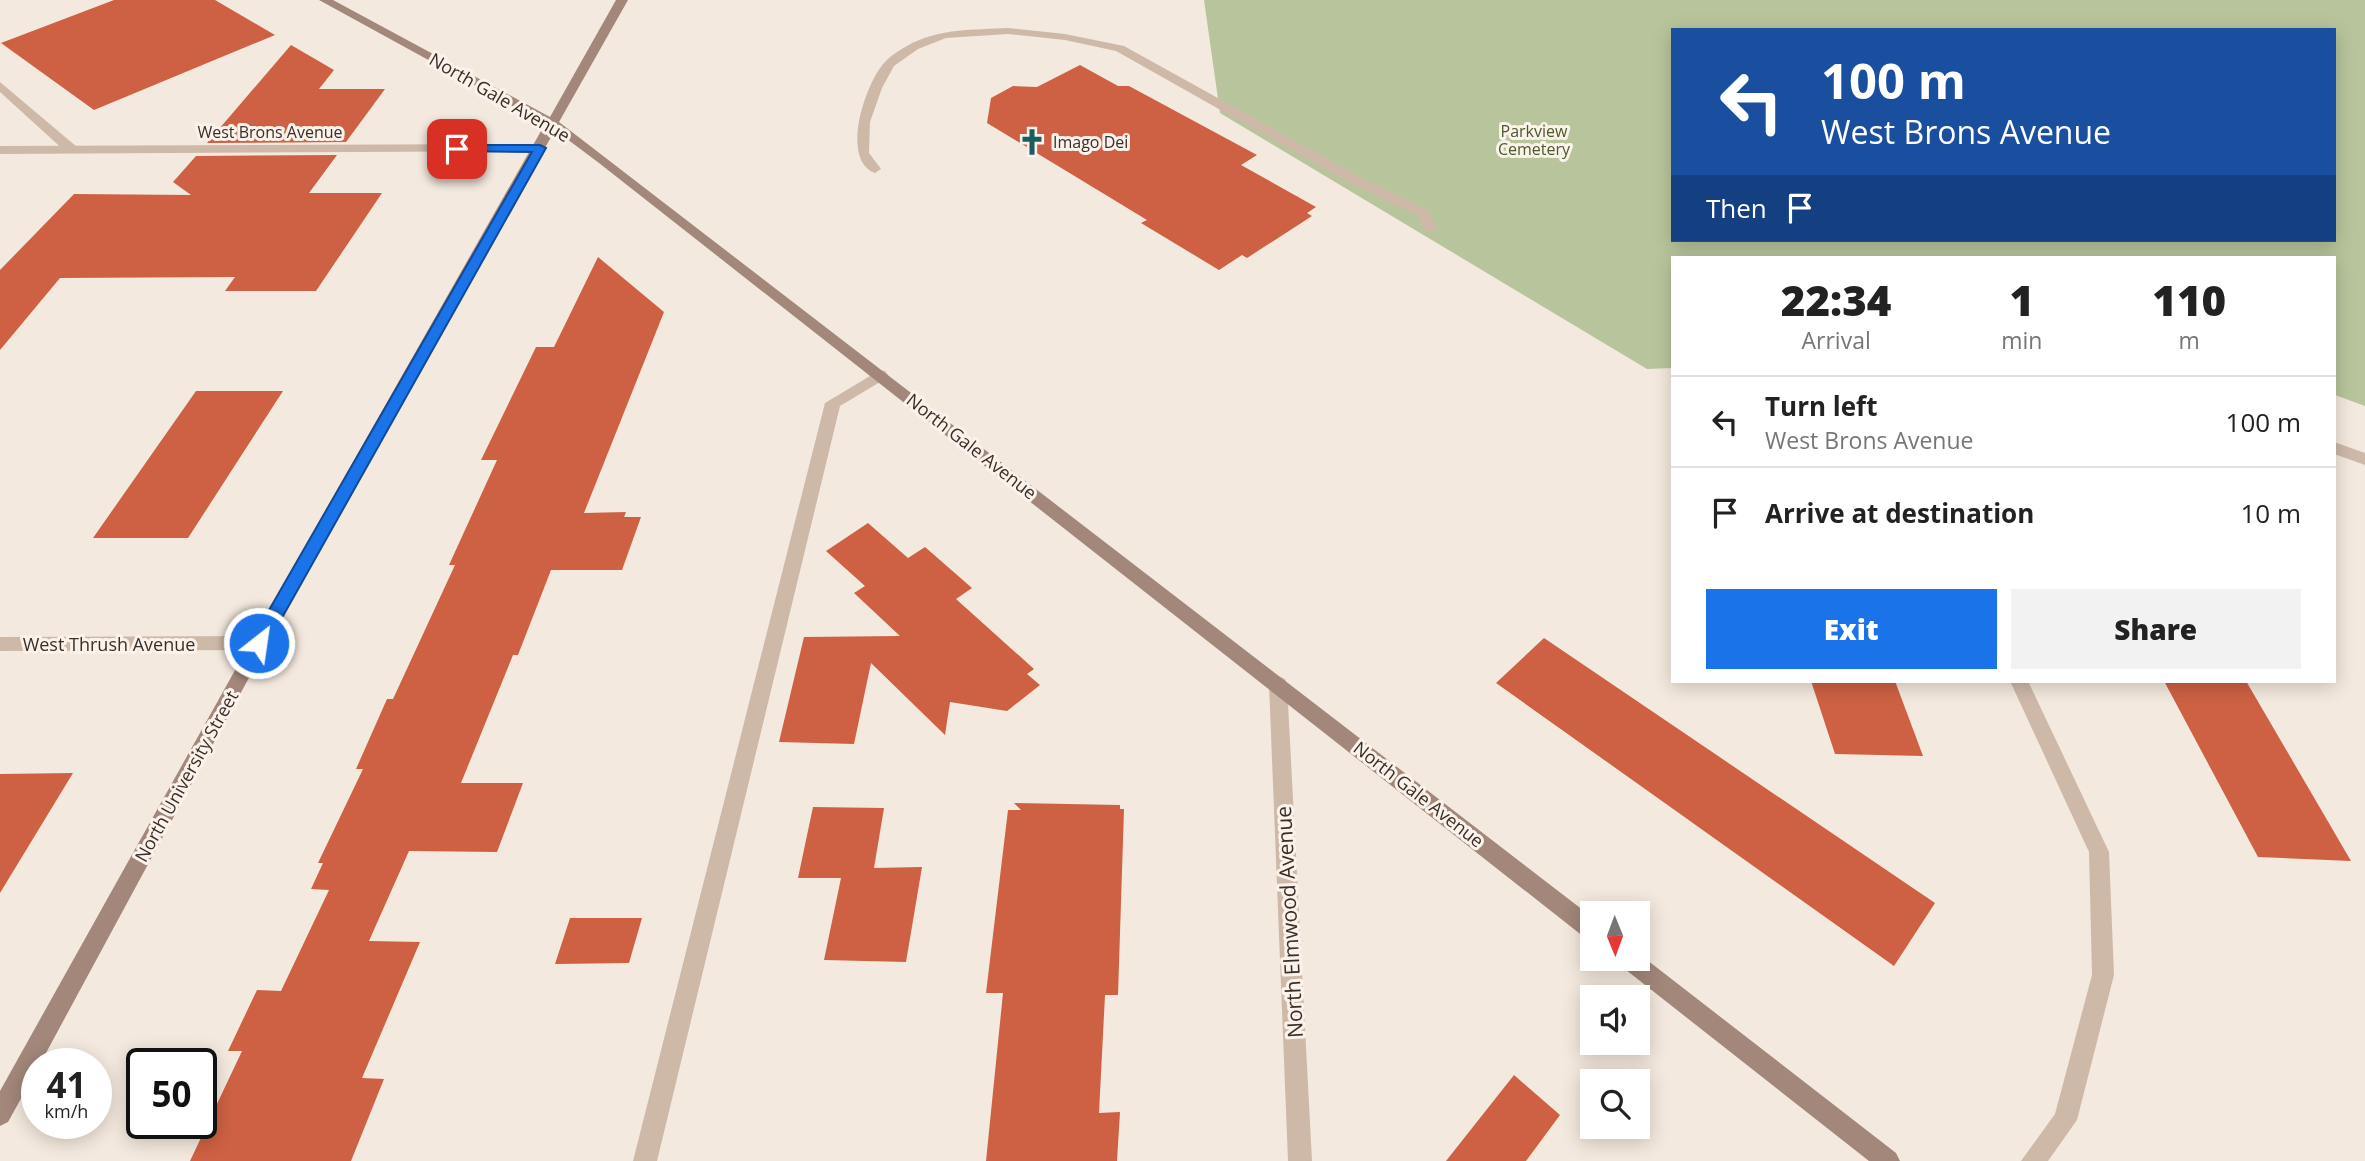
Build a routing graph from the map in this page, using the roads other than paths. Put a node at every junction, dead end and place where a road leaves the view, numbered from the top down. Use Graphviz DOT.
graph roads {
  1 [pos="325,0"];
  2 [pos="622,0"];
  3 [pos="0,86"];
  4 [pos="554,124"];
  5 [pos="540,148"];
  6 [pos="0,150"];
  7 [pos="72,150"];
  8 [pos="875,169"];
  9 [pos="1430,228"];
  10 [pos="880,375"];
  11 [pos="2336,449"];
  12 [pos="2365,459"];
  13 [pos="259,643"];
  14 [pos="0,645"];
  15 [pos="2020,683"];
  16 [pos="1278,684"];
  17 [pos="1580,921"];
  18 [pos="1644,971"];
  19 [pos="0,1114"];
  20 [pos="645,1161"];
  21 [pos="1300,1161"];
  22 [pos="1888,1161"];
  23 [pos="2033,1161"];
  1 -- 4 [label="main road, North Gale Avenue"];
  2 -- 4 [label="main road, North University Street"];
  3 -- 7 [label="street"];
  4 -- 5 [label="main road, North University Street"];
  4 -- 10 [label="main road, North Gale Avenue"];
  5 -- 7 [label="street, West Brons Avenue"];
  5 -- 13 [label="main road, North University Street"];
  6 -- 7 [label="street, West Brons Avenue"];
  8 -- 9 [label="street"];
  10 -- 16 [label="main road, North Gale Avenue"];
  10 -- 20 [label="street"];
  11 -- 12 [label="street"];
  13 -- 14 [label="street, West Thrush Avenue"];
  13 -- 19 [label="main road, North University Street"];
  15 -- 23 [label="street"];
  16 -- 17 [label="main road, North Gale Avenue"];
  16 -- 21 [label="street, North Elmwood Avenue"];
  18 -- 22 [label="main road"];
}
